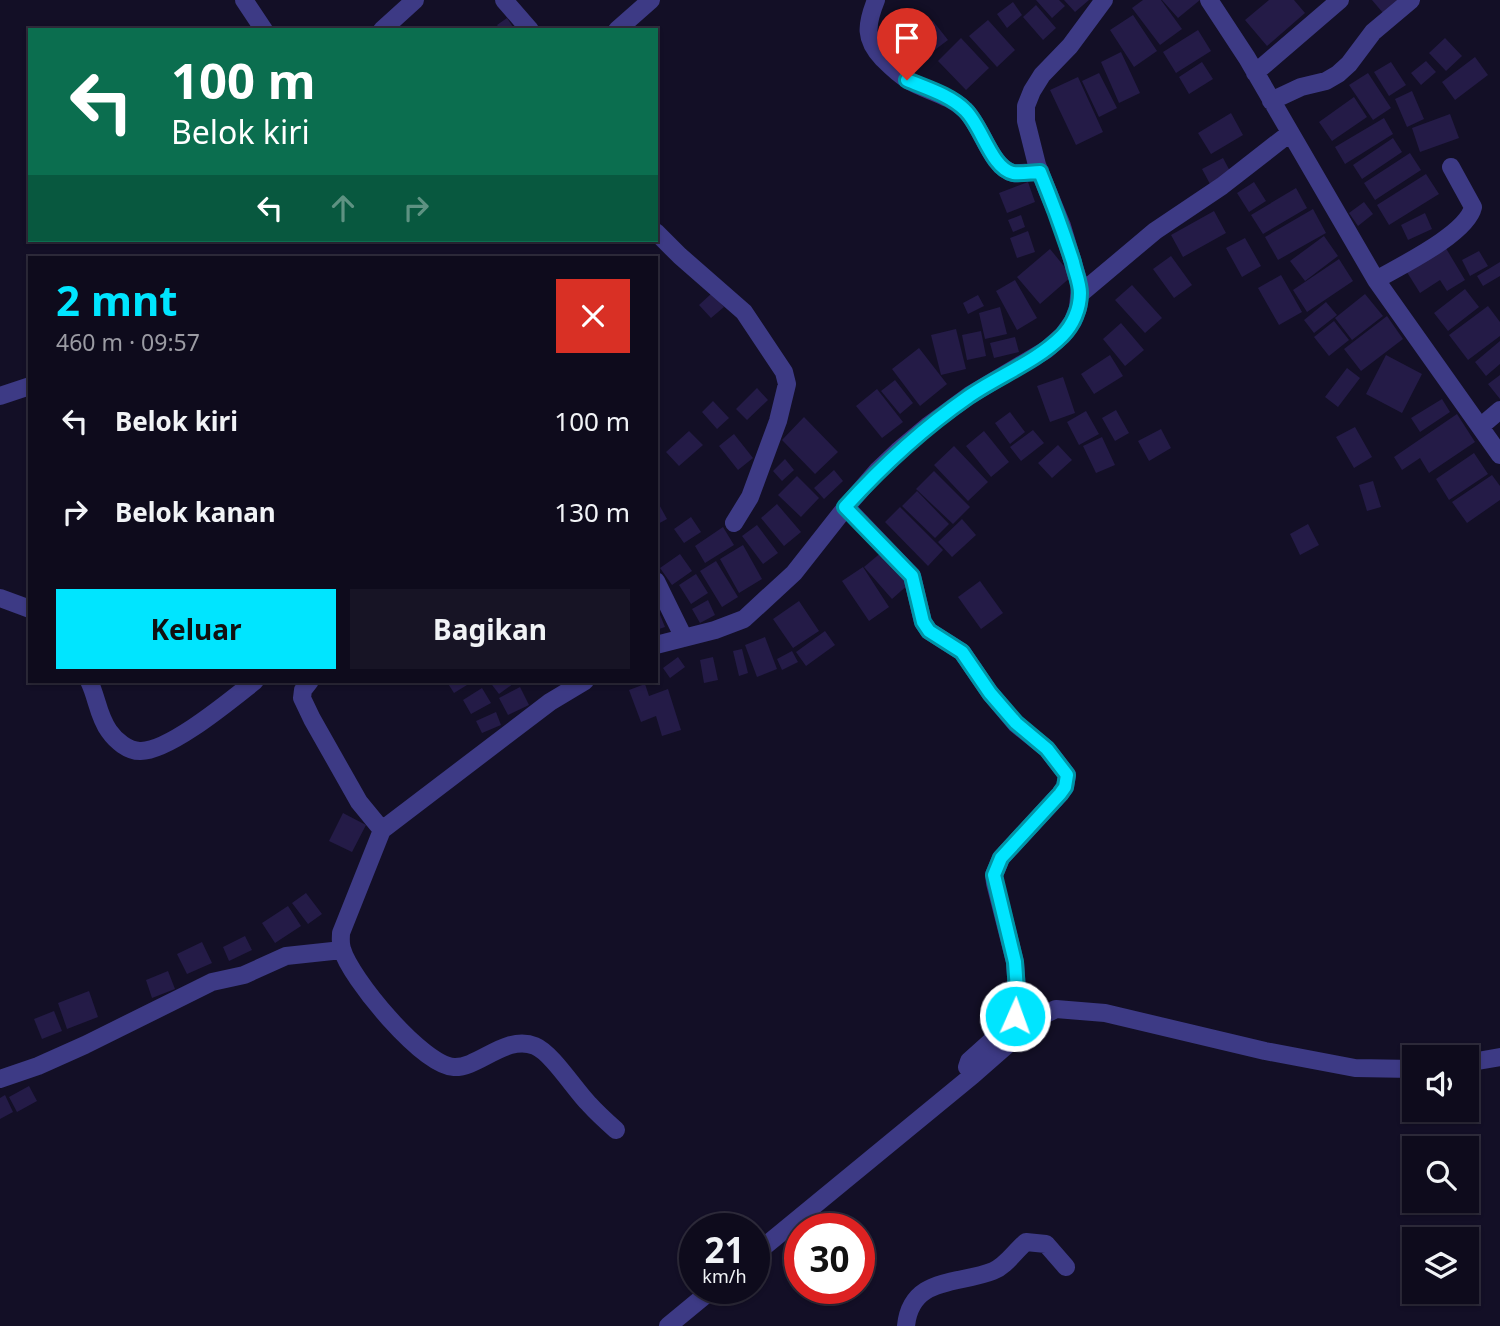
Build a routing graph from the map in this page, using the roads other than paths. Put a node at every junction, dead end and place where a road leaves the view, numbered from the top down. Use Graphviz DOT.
graph roads {
  1 [pos="244,0"];
  2 [pos="415,0"];
  3 [pos="503,0"];
  4 [pos="651,0"];
  5 [pos="876,0"];
  6 [pos="1104,0"];
  7 [pos="1209,0"];
  8 [pos="1340,0"];
  9 [pos="1411,0"];
  10 [pos="263,28"];
  11 [pos="384,28"];
  12 [pos="528,28"];
  13 [pos="619,28"];
  14 [pos="1255,73"];
  15 [pos="1271,101"];
  16 [pos="1290,133"];
  17 [pos="1451,167"];
  18 [pos="1040,172"];
  19 [pos="658,234"];
  20 [pos="1376,279"];
  21 [pos="1080,294"];
  22 [pos="28,387"];
  23 [pos="0,396"];
  24 [pos="1500,410"];
  25 [pos="1480,426"];
  26 [pos="1500,455"];
  27 [pos="845,507"];
  28 [pos="734,523"];
  29 [pos="658,585"];
  30 [pos="0,598"];
  31 [pos="28,608"];
  32 [pos="684,638"];
  33 [pos="658,644"];
  34 [pos="90,683"];
  35 [pos="252,683"];
  36 [pos="308,683"];
  37 [pos="582,683"];
  38 [pos="382,830"];
  39 [pos="342,950"];
  40 [pos="1500,1057"];
  41 [pos="1479,1061"];
  42 [pos="1402,1069"];
  43 [pos="973,1075"];
  44 [pos="0,1079"];
  45 [pos="617,1130"];
  46 [pos="770,1242"];
  47 [pos="1066,1267"];
  48 [pos="695,1304"];
  49 [pos="668,1326"];
  50 [pos="906,1326"];
  1 -- 10 [label="street"];
  2 -- 11 [label="street"];
  3 -- 12 [label="street"];
  4 -- 13 [label="street"];
  5 -- 18 [label="street"];
  6 -- 18 [label="street"];
  7 -- 14 [label="street"];
  8 -- 14 [label="street"];
  9 -- 15 [label="street"];
  14 -- 15 [label="street"];
  15 -- 16 [label="street"];
  16 -- 20 [label="street"];
  16 -- 21 [label="street"];
  17 -- 20 [label="street"];
  18 -- 21 [label="street"];
  19 -- 28 [label="street"];
  20 -- 25 [label="street"];
  21 -- 27 [label="street"];
  22 -- 23 [label="street"];
  24 -- 25 [label="street"];
  25 -- 26 [label="street"];
  27 -- 32 [label="street"];
  27 -- 43 [label="street"];
  29 -- 32 [label="street"];
  30 -- 31 [label="street"];
  32 -- 33 [label="street"];
  34 -- 35 [label="street"];
  36 -- 38 [label="street"];
  37 -- 38 [label="street"];
  38 -- 39 [label="street"];
  39 -- 44 [label="street"];
  39 -- 45 [label="street"];
  40 -- 41 [label="street"];
  42 -- 43 [label="street"];
  43 -- 46 [label="street"];
  47 -- 50 [label="street"];
  48 -- 49 [label="street"];
}
